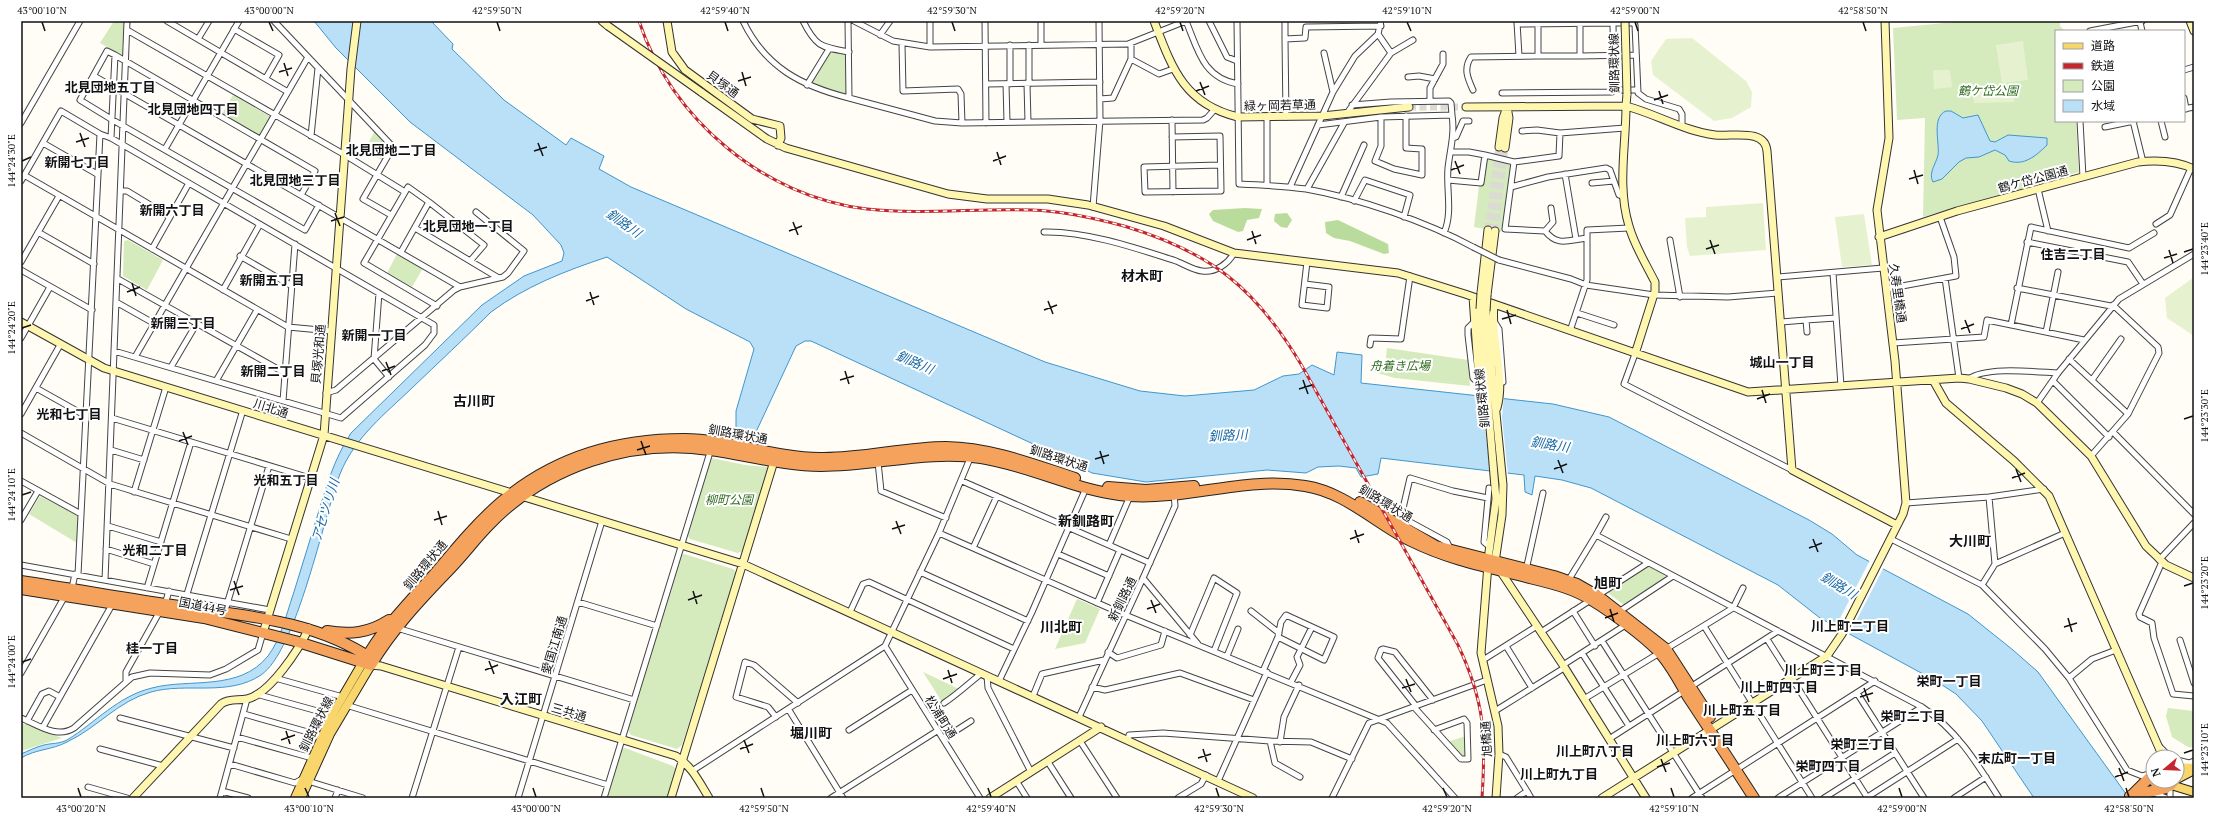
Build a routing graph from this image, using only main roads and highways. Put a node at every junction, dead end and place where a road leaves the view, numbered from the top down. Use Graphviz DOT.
graph roads {
  1 [pos="712,446"];
  2 [pos="971,453"];
  3 [pos="775,457"];
  4 [pos="1174,491"];
  5 [pos="1493,565"];
  6 [pos="21,581"];
  7 [pos="1567,584"];
  8 [pos="21,589"];
  9 [pos="68,590"];
  10 [pos="163,606"];
  11 [pos="401,612"];
  12 [pos="223,618"];
  13 [pos="308,628"];
  14 [pos="371,662"];
  15 [pos="1738,768"];
  16 [pos="305,780"];
  17 [pos="2148,789"];
  18 [pos="2148,789"];
  19 [pos="2134,794"];
  20 [pos="295,798"];
  21 [pos="301,798"];
  22 [pos="1754,798"];
  23 [pos="1762,798"];
  1 -- 3 [label="highway, 釧路環状通"];
  1 -- 11 [label="highway, 釧路環状通"];
  1 -- 14 [label="highway, 釧路環状通"];
  2 -- 3 [label="highway, 釧路環状通"];
  2 -- 3 [label="highway, 釧路環状通"];
  2 -- 4 [label="highway, 釧路環状通"];
  2 -- 4 [label="highway, 釧路環状通"];
  4 -- 5 [label="highway, 釧路環状通"];
  4 -- 5 [label="highway, 釧路環状通"];
  5 -- 7 [label="highway, 釧路環状通"];
  5 -- 7 [label="highway, 釧路環状通"];
  6 -- 9 [label="highway, 国道44号"];
  7 -- 15 [label="highway, 釧路環状通"];
  8 -- 9 [label="highway, 国道44号"];
  9 -- 10 [label="highway, 国道44号"];
  9 -- 10 [label="highway, 国道44号"];
  10 -- 12 [label="highway, 国道44号"];
  11 -- 13 [label="highway"];
  11 -- 14 [label="highway, 釧路環状通"];
  12 -- 13 [label="highway, 国道44号"];
  12 -- 14 [label="highway, 国道44号"];
  13 -- 14 [label="highway, 国道44号"];
  14 -- 16 [label="main road, 釧路環状線"];
  14 -- 16 [label="main road, 釧路環状線"];
  15 -- 22 [label="highway, 釧路環状通"];
  15 -- 23 [label="highway, 釧路環状通"];
  16 -- 20 [label="main road, 釧路環状線"];
  16 -- 21 [label="main road, 釧路環状線"];
  17 -- 19 [label="highway"];
  18 -- 19 [label="highway"];
}
